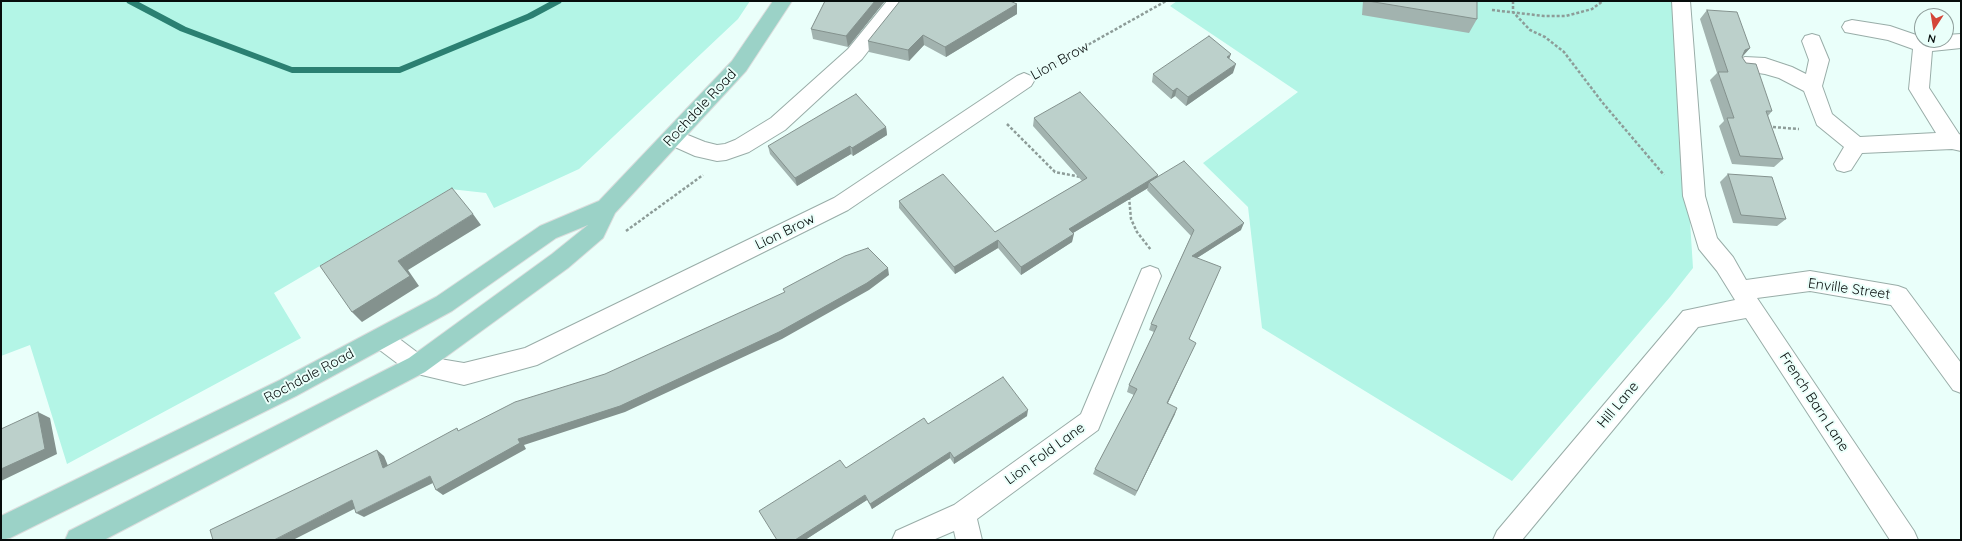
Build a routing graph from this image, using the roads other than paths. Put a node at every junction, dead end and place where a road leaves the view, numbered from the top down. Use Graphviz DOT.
graph roads {
  1 [pos="783,1"];
  2 [pos="898,1"];
  3 [pos="1681,1"];
  4 [pos="1852,27"];
  5 [pos="1812,41"];
  6 [pos="1914,42"];
  7 [pos="1923,48"];
  8 [pos="1745,65"];
  9 [pos="1024,81"];
  10 [pos="1812,86"];
  11 [pos="673,137"];
  12 [pos="1956,142"];
  13 [pos="1856,145"];
  14 [pos="1844,164"];
  15 [pos="607,207"];
  16 [pos="1150,276"];
  17 [pos="1746,299"];
  18 [pos="381,338"];
  19 [pos="417,365"];
  20 [pos="1961,382"];
  21 [pos="963,514"];
  22 [pos="1,529"];
  23 [pos="78,540"];
  24 [pos="905,540"];
  25 [pos="969,540"];
  26 [pos="1506,540"];
  27 [pos="1905,540"];
  1 -- 11 [label="main road, Rochdale Road"];
  2 -- 11 [label="street"];
  3 -- 17 [label="street, French Barn Lane"];
  4 -- 6 [label="street"];
  5 -- 10 [label="street"];
  7 -- 12 [label="street"];
  8 -- 10 [label="street"];
  9 -- 19 [label="street, Lion Brow"];
  10 -- 13 [label="street"];
  11 -- 15 [label="main road, Rochdale Road"];
  12 -- 13 [label="street"];
  13 -- 14 [label="street"];
  15 -- 18 [label="main road, Rochdale Road"];
  15 -- 19 [label="main road, Rochdale Road"];
  16 -- 21 [label="street, Lion Fold Lane"];
  17 -- 20 [label="street, Enville Street"];
  17 -- 26 [label="street, Hill Lane"];
  17 -- 27 [label="street, French Barn Lane"];
  18 -- 19 [label="street, Lion Brow"];
  18 -- 22 [label="main road, Rochdale Road"];
  19 -- 23 [label="main road, Rochdale Road"];
  21 -- 24 [label="street, Lion Fold Lane"];
  21 -- 25 [label="street"];
}
